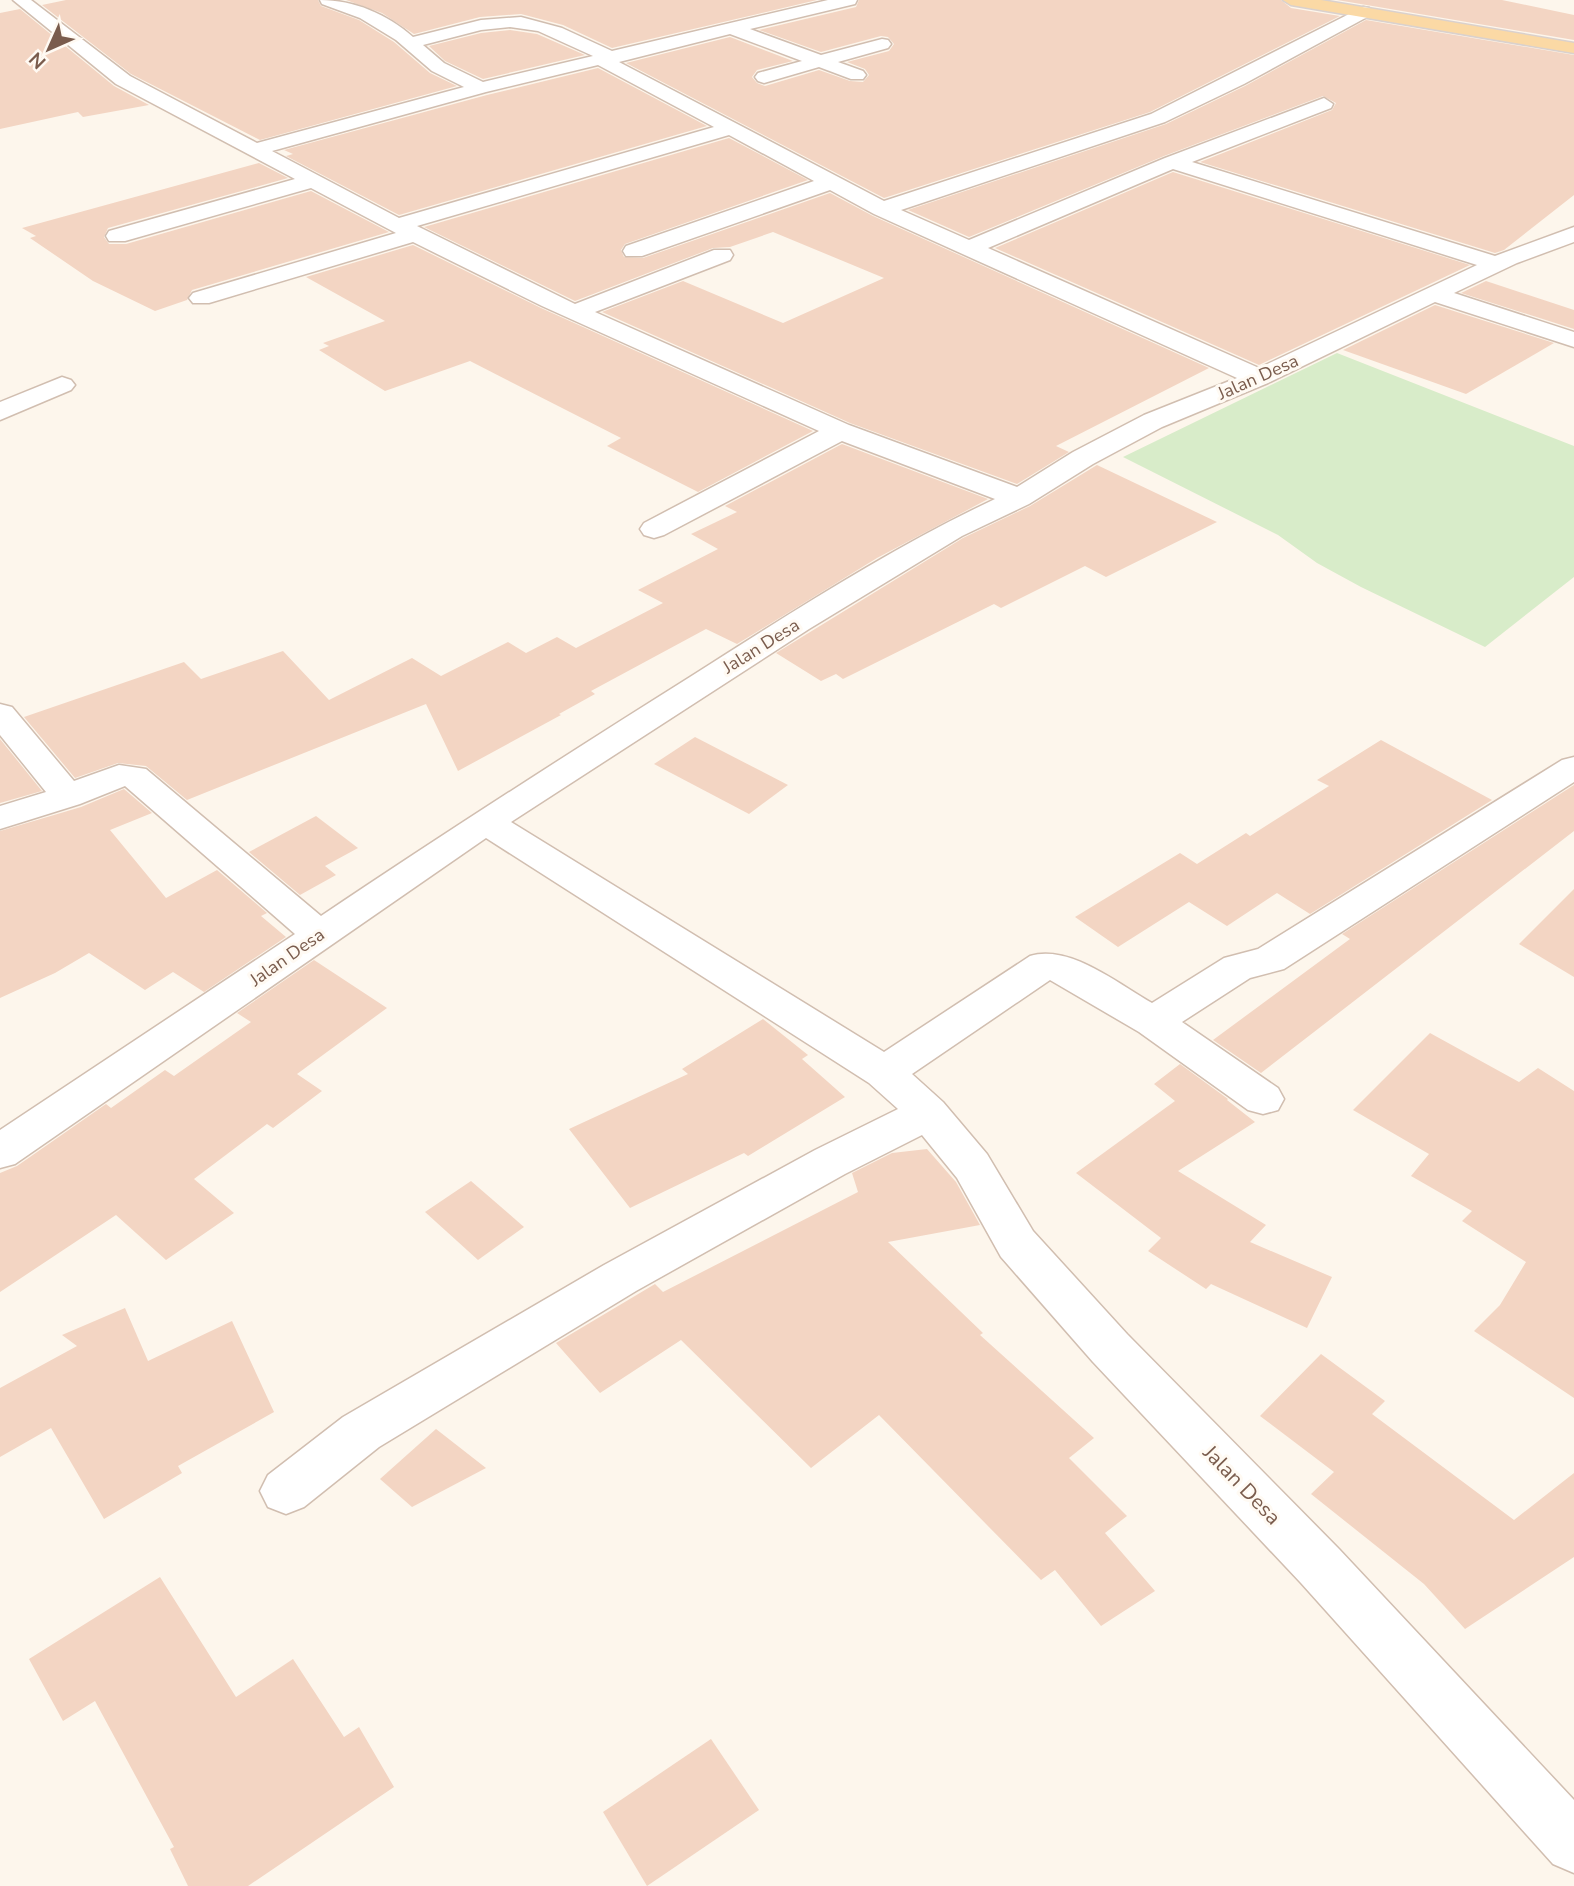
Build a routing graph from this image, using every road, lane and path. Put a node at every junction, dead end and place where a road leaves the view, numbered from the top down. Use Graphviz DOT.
graph roads {
  1 [pos="20,0"];
  2 [pos="328,0"];
  3 [pos="849,0"];
  4 [pos="1291,0"];
  5 [pos="1363,12"];
  6 [pos="734,29"];
  7 [pos="410,43"];
  8 [pos="883,44"];
  9 [pos="1574,48"];
  10 [pos="607,59"];
  11 [pos="820,61"];
  12 [pos="857,75"];
  13 [pos="764,77"];
  14 [pos="481,88"];
  15 [pos="1324,104"];
  16 [pos="729,129"];
  17 [pos="253,150"];
  18 [pos="1172,162"];
  19 [pos="313,181"];
  20 [pos="829,183"];
  21 [pos="882,209"];
  22 [pos="406,230"];
  23 [pos="1574,234"];
  24 [pos="117,236"];
  25 [pos="969,248"];
  26 [pos="634,251"];
  27 [pos="722,255"];
  28 [pos="1497,264"];
  29 [pos="1436,295"];
  30 [pos="201,298"];
  31 [pos="575,312"];
  32 [pos="1574,340"];
  33 [pos="1259,378"];
  34 [pos="62,384"];
  35 [pos="0,412"];
  36 [pos="840,431"];
  37 [pos="1019,498"];
  38 [pos="654,529"];
  39 [pos="0,714"];
  40 [pos="1574,767"];
  41 [pos="68,796"];
  42 [pos="0,818"];
  43 [pos="486,822"];
  44 [pos="320,934"];
  45 [pos="1153,1022"];
  46 [pos="884,1072"];
  47 [pos="1263,1099"];
  48 [pos="928,1113"];
  49 [pos="0,1152"];
  50 [pos="286,1491"];
  51 [pos="1574,1843"];
  1 -- 17 [label="street"];
  2 -- 7 [label="street"];
  3 -- 6 [label="street"];
  4 -- 5 [label="main road"];
  5 -- 9 [label="main road"];
  5 -- 21 [label="street"];
  6 -- 10 [label="street"];
  6 -- 11 [label="street"];
  7 -- 10 [label="street"];
  7 -- 14 [label="street"];
  8 -- 11 [label="street"];
  10 -- 14 [label="street"];
  10 -- 16 [label="street"];
  11 -- 12 [label="street"];
  11 -- 13 [label="street"];
  14 -- 17 [label="street"];
  15 -- 18 [label="street"];
  16 -- 20 [label="street"];
  16 -- 22 [label="street"];
  17 -- 19 [label="street"];
  18 -- 25 [label="street"];
  18 -- 28 [label="street"];
  19 -- 22 [label="street"];
  19 -- 24 [label="street"];
  20 -- 21 [label="street"];
  20 -- 26 [label="street"];
  21 -- 25 [label="street"];
  22 -- 30 [label="street"];
  22 -- 31 [label="street"];
  23 -- 28 [label="street, Jalan Desa"];
  25 -- 33 [label="street"];
  27 -- 31 [label="street"];
  28 -- 29 [label="street, Jalan Desa"];
  29 -- 32 [label="street"];
  29 -- 33 [label="street, Jalan Desa"];
  31 -- 36 [label="street"];
  33 -- 37 [label="street, Jalan Desa"];
  34 -- 35 [label="street"];
  36 -- 37 [label="street"];
  36 -- 38 [label="street"];
  37 -- 43 [label="street, Jalan Desa"];
  39 -- 41 [label="street"];
  40 -- 45 [label="street"];
  41 -- 42 [label="street"];
  41 -- 44 [label="street"];
  43 -- 44 [label="street, Jalan Desa"];
  43 -- 46 [label="street, Jalan Desa"];
  44 -- 49 [label="street, Jalan Desa"];
  45 -- 46 [label="street"];
  45 -- 47 [label="street"];
  46 -- 48 [label="street, Jalan Desa"];
  48 -- 50 [label="street"];
  48 -- 51 [label="street, Jalan Desa"];
}
